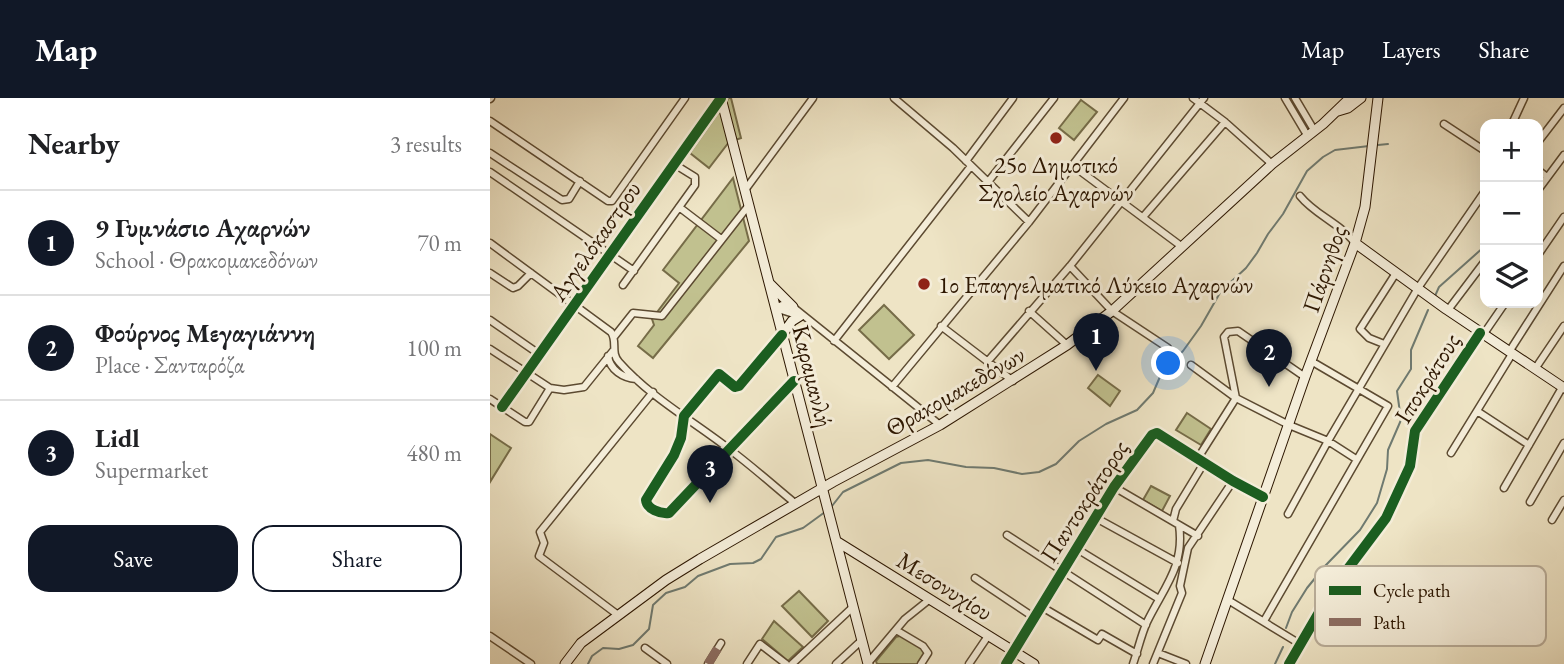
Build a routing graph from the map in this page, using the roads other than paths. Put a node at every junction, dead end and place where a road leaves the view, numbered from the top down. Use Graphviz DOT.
graph roads {
  1 [pos="685,98"];
  2 [pos="721,98"];
  3 [pos="813,98"];
  4 [pos="894,98"];
  5 [pos="1013,98"];
  6 [pos="1054,98"];
  7 [pos="1124,98"];
  8 [pos="1193,98"];
  9 [pos="1285,98"];
  10 [pos="1294,98"];
  11 [pos="1350,98"];
  12 [pos="1362,98"];
  13 [pos="1378,98"];
  14 [pos="1524,98"];
  15 [pos="1202,100"];
  16 [pos="1564,108"];
  17 [pos="1338,111"];
  18 [pos="1374,119"];
  19 [pos="1514,119"];
  20 [pos="490,121"];
  21 [pos="1225,122"];
  22 [pos="1444,124"];
  23 [pos="1310,133"];
  24 [pos="1543,135"];
  25 [pos="1480,147"];
  26 [pos="490,153"];
  27 [pos="1564,155"];
  28 [pos="969,163"];
  29 [pos="674,164"];
  30 [pos="1072,164"];
  31 [pos="1272,164"];
  32 [pos="490,172"];
  33 [pos="1543,174"];
  34 [pos="1547,177"];
  35 [pos="580,181"];
  36 [pos="988,182"];
  37 [pos="1543,183"];
  38 [pos="745,190"];
  39 [pos="1300,196"];
  40 [pos="1480,198"];
  41 [pos="1121,201"];
  42 [pos="749,205"];
  43 [pos="679,207"];
  44 [pos="1143,217"];
  45 [pos="1564,217"];
  46 [pos="1029,222"];
  47 [pos="721,239"];
  48 [pos="490,243"];
  49 [pos="1355,243"];
  50 [pos="1181,246"];
  51 [pos="1543,248"];
  52 [pos="611,253"];
  53 [pos="1070,266"];
  54 [pos="1564,266"];
  55 [pos="1480,268"];
  56 [pos="634,271"];
  57 [pos="490,273"];
  58 [pos="531,273"];
  59 [pos="1396,273"];
  60 [pos="768,281"];
  61 [pos="623,285"];
  62 [pos="1418,288"];
  63 [pos="576,306"];
  64 [pos="793,307"];
  65 [pos="775,308"];
  66 [pos="1501,308"];
  67 [pos="1448,310"];
  68 [pos="1029,311"];
  69 [pos="1112,311"];
  70 [pos="803,317"];
  71 [pos="490,320"];
  72 [pos="941,326"];
  73 [pos="1564,326"];
  74 [pos="1482,334"];
  75 [pos="782,335"];
  76 [pos="614,337"];
  77 [pos="834,341"];
  78 [pos="1384,344"];
  79 [pos="1067,345"];
  80 [pos="1168,348"];
  81 [pos="490,349"];
  82 [pos="1511,353"];
  83 [pos="539,354"];
  84 [pos="611,354"];
  85 [pos="988,361"];
  86 [pos="1311,361"];
  87 [pos="1191,365"];
  88 [pos="1535,369"];
  89 [pos="526,373"];
  90 [pos="1305,376"];
  91 [pos="794,381"];
  92 [pos="1013,381"];
  93 [pos="1564,386"];
  94 [pos="892,387"];
  95 [pos="550,388"];
  96 [pos="1358,389"];
  97 [pos="653,392"];
  98 [pos="1236,398"];
  99 [pos="490,399"];
  100 [pos="502,407"];
  101 [pos="1477,411"];
  102 [pos="684,416"];
  103 [pos="940,425"];
  104 [pos="1289,425"];
  105 [pos="1328,441"];
  106 [pos="1564,443"];
  107 [pos="1529,445"];
  108 [pos="730,450"];
  109 [pos="1451,453"];
  110 [pos="1356,459"];
  111 [pos="1201,461"];
  112 [pos="1233,481"];
  113 [pos="1114,487"];
  114 [pos="1504,488"];
  115 [pos="822,489"];
  116 [pos="1263,497"];
  117 [pos="1564,500"];
  118 [pos="1530,502"];
  119 [pos="796,504"];
  120 [pos="1288,514"];
  121 [pos="1096,518"];
  122 [pos="1552,520"];
  123 [pos="1176,523"];
  124 [pos="1007,535"];
  125 [pos="1198,536"];
  126 [pos="835,541"];
  127 [pos="1077,549"];
  128 [pos="1178,563"];
  129 [pos="1350,566"];
  130 [pos="1063,571"];
  131 [pos="975,578"];
  132 [pos="930,599"];
  133 [pos="1159,599"];
  134 [pos="1228,600"];
  135 [pos="853,607"];
  136 [pos="1042,607"];
  137 [pos="618,615"];
  138 [pos="1035,618"];
  139 [pos="1315,619"];
  140 [pos="1264,621"];
  141 [pos="1146,625"];
  142 [pos="896,630"];
  143 [pos="490,636"];
  144 [pos="988,636"];
  145 [pos="862,640"];
  146 [pos="721,643"];
  147 [pos="1300,644"];
  148 [pos="645,648"];
  149 [pos="1014,651"];
  150 [pos="1158,653"];
  151 [pos="1137,654"];
  152 [pos="531,664"];
  153 [pos="565,664"];
  154 [pos="667,664"];
  155 [pos="708,664"];
  156 [pos="747,664"];
  157 [pos="786,664"];
  158 [pos="792,664"];
  159 [pos="836,664"];
  160 [pos="868,664"];
  161 [pos="921,664"];
  162 [pos="969,664"];
  163 [pos="1006,664"];
  164 [pos="1034,664"];
  165 [pos="1133,664"];
  166 [pos="1153,664"];
  167 [pos="1186,664"];
  168 [pos="1205,664"];
  169 [pos="1289,664"];
  1 -- 35 [label="street"];
  2 -- 29 [label="street, Αγγελόκαστρου"];
  2 -- 38 [label="main road, Καραμανλή"];
  3 -- 38 [label="street"];
  4 -- 28 [label="street"];
  5 -- 28 [label="street"];
  6 -- 36 [label="street"];
  7 -- 30 [label="street"];
  8 -- 15 [label="street"];
  9 -- 23 [label="street"];
  10 -- 23 [label="street"];
  11 -- 17 [label="main road, Θρακομακεδόνων"];
  12 -- 17 [label="main road, Θρακομακεδόνων"];
  12 -- 18 [label="main road"];
  13 -- 18 [label="main road, Πάρνηθος"];
  14 -- 19 [label="street"];
  15 -- 21 [label="street"];
  15 -- 41 [label="street"];
  16 -- 24 [label="street"];
  17 -- 23 [label="main road, Θρακομακεδόνων"];
  18 -- 49 [label="main road, Πάρνηθος"];
  20 -- 35 [label="street"];
  21 -- 31 [label="street"];
  21 -- 44 [label="street"];
  22 -- 25 [label="street"];
  23 -- 31 [label="main road, Θρακομακεδόνων"];
  26 -- 35 [label="street"];
  27 -- 34 [label="street"];
  28 -- 36 [label="street"];
  28 -- 77 [label="street"];
  29 -- 43 [label="street"];
  29 -- 52 [label="street, Αγγελόκαστρου"];
  30 -- 41 [label="street"];
  30 -- 46 [label="street"];
  31 -- 50 [label="main road, Θρακομακεδόνων"];
  32 -- 52 [label="street"];
  33 -- 34 [label="street"];
  34 -- 37 [label="street"];
  36 -- 46 [label="street"];
  38 -- 42 [label="main road, Καραμανλή"];
  39 -- 49 [label="street"];
  40 -- 62 [label="street"];
  41 -- 44 [label="street"];
  41 -- 53 [label="street"];
  42 -- 47 [label="street"];
  42 -- 60 [label="main road, Καραμανλή"];
  43 -- 47 [label="street"];
  43 -- 56 [label="street"];
  44 -- 50 [label="street"];
  45 -- 51 [label="street"];
  46 -- 72 [label="street"];
  47 -- 76 [label="street"];
  48 -- 58 [label="street"];
  49 -- 59 [label="main road"];
  49 -- 86 [label="main road, Πάρνηθος"];
  50 -- 69 [label="main road, Θρακομακεδόνων"];
  52 -- 56 [label="street"];
  52 -- 63 [label="street, Αγγελόκαστρου"];
  53 -- 68 [label="street"];
  53 -- 69 [label="street"];
  54 -- 82 [label="street"];
  55 -- 67 [label="street, Ιποκράτους"];
  56 -- 61 [label="street"];
  57 -- 58 [label="street"];
  58 -- 63 [label="street"];
  59 -- 62 [label="main road"];
  59 -- 78 [label="street"];
  60 -- 64 [label="main road"];
  60 -- 65 [label="main road, Καραμανλή"];
  62 -- 67 [label="main road"];
  62 -- 78 [label="street"];
  63 -- 76 [label="street"];
  63 -- 83 [label="street, Αγγελόκαστρου"];
  64 -- 65 [label="street"];
  64 -- 70 [label="street"];
  65 -- 70 [label="street"];
  65 -- 75 [label="main road, Καραμανλή"];
  66 -- 74 [label="street, Ιποκράτους"];
  67 -- 74 [label="main road"];
  68 -- 79 [label="street"];
  68 -- 85 [label="street"];
  69 -- 79 [label="main road, Θρακομακεδόνων"];
  69 -- 80 [label="street"];
  70 -- 75 [label="main road"];
  70 -- 77 [label="street"];
  71 -- 83 [label="street"];
  72 -- 85 [label="street"];
  72 -- 94 [label="street"];
  73 -- 88 [label="street"];
  74 -- 82 [label="main road"];
  74 -- 129 [label="street, Ιποκράτους"];
  75 -- 91 [label="main road, Καραμανλή"];
  75 -- 102 [label="street"];
  76 -- 84 [label="street"];
  77 -- 94 [label="street"];
  78 -- 96 [label="street"];
  79 -- 92 [label="main road, Θρακομακεδόνων"];
  81 -- 89 [label="street"];
  82 -- 88 [label="main road"];
  82 -- 101 [label="street"];
  83 -- 89 [label="street, Αγγελόκαστρου"];
  84 -- 95 [label="street"];
  84 -- 97 [label="street"];
  85 -- 92 [label="street"];
  86 -- 90 [label="main road, Πάρνηθος"];
  86 -- 96 [label="street"];
  87 -- 98 [label="street"];
  88 -- 93 [label="main road"];
  89 -- 95 [label="street"];
  89 -- 100 [label="street, Αγγελόκαστρου"];
  90 -- 98 [label="street"];
  90 -- 104 [label="main road, Πάρνηθος"];
  91 -- 108 [label="street"];
  91 -- 115 [label="main road, Καραμανλή"];
  92 -- 103 [label="main road, Θρακομακεδόνων"];
  93 -- 107 [label="street"];
  94 -- 103 [label="street"];
  95 -- 100 [label="street"];
  96 -- 105 [label="street"];
  96 -- 110 [label="street"];
  97 -- 102 [label="street"];
  97 -- 137 [label="street"];
  98 -- 104 [label="street"];
  98 -- 111 [label="street"];
  99 -- 100 [label="street"];
  101 -- 107 [label="street"];
  101 -- 109 [label="street"];
  102 -- 108 [label="street"];
  102 -- 108 [label="street"];
  103 -- 115 [label="main road, Θρακομακεδόνων"];
  104 -- 105 [label="street"];
  104 -- 116 [label="main road, Πάρνηθος"];
  105 -- 110 [label="street"];
  105 -- 120 [label="street"];
  106 -- 118 [label="street"];
  107 -- 114 [label="street"];
  108 -- 119 [label="street"];
  110 -- 140 [label="street"];
  111 -- 112 [label="street, Παντοκράτορος"];
  111 -- 113 [label="street, Παντοκράτορος"];
  111 -- 123 [label="street"];
  112 -- 116 [label="street, Παντοκράτορος"];
  112 -- 125 [label="street"];
  113 -- 121 [label="street, Παντοκράτορος"];
  113 -- 123 [label="street"];
  115 -- 119 [label="main road, Θρακομακεδόνων"];
  115 -- 126 [label="main road, Καραμανλή"];
  116 -- 134 [label="main road, Πάρνηθος"];
  117 -- 122 [label="street"];
  119 -- 137 [label="main road, Θρακομακεδόνων"];
  121 -- 127 [label="street, Παντοκράτορος"];
  121 -- 128 [label="street"];
  123 -- 125 [label="street"];
  123 -- 128 [label="street"];
  124 -- 130 [label="street"];
  125 -- 150 [label="street"];
  126 -- 132 [label="main road, Μεσονυχίου"];
  126 -- 135 [label="main road, Καραμανλή"];
  127 -- 130 [label="street, Παντοκράτορος"];
  127 -- 133 [label="street"];
  128 -- 133 [label="street"];
  130 -- 136 [label="street, Παντοκράτορος"];
  130 -- 141 [label="street"];
  131 -- 138 [label="street"];
  132 -- 142 [label="street"];
  132 -- 144 [label="main road, Μεσονυχίου"];
  133 -- 141 [label="street"];
  134 -- 140 [label="street"];
  134 -- 168 [label="main road, Πάρνηθος"];
  135 -- 145 [label="main road, Καραμανλή"];
  135 -- 158 [label="street"];
  136 -- 138 [label="street, Παντοκράτορος"];
  136 -- 151 [label="street"];
  137 -- 153 [label="main road, Θρακομακεδόνων"];
  138 -- 149 [label="street, Παντοκράτορος"];
  139 -- 147 [label="street, Ιποκράτους"];
  140 -- 147 [label="street"];
  141 -- 151 [label="street"];
  142 -- 160 [label="street"];
  142 -- 161 [label="street"];
  143 -- 152 [label="street"];
  144 -- 149 [label="main road, Μεσονυχίου"];
  144 -- 162 [label="street"];
  145 -- 159 [label="street"];
  145 -- 160 [label="main road, Καραμανλή"];
  146 -- 155 [label="street"];
  147 -- 169 [label="street, Ιποκράτους"];
  148 -- 154 [label="street"];
  149 -- 163 [label="street, Παντοκράτορος"];
  149 -- 164 [label="main road, Μεσονυχίου"];
  150 -- 166 [label="street"];
  150 -- 167 [label="street"];
  151 -- 165 [label="street"];
  156 -- 157 [label="street"];
}
